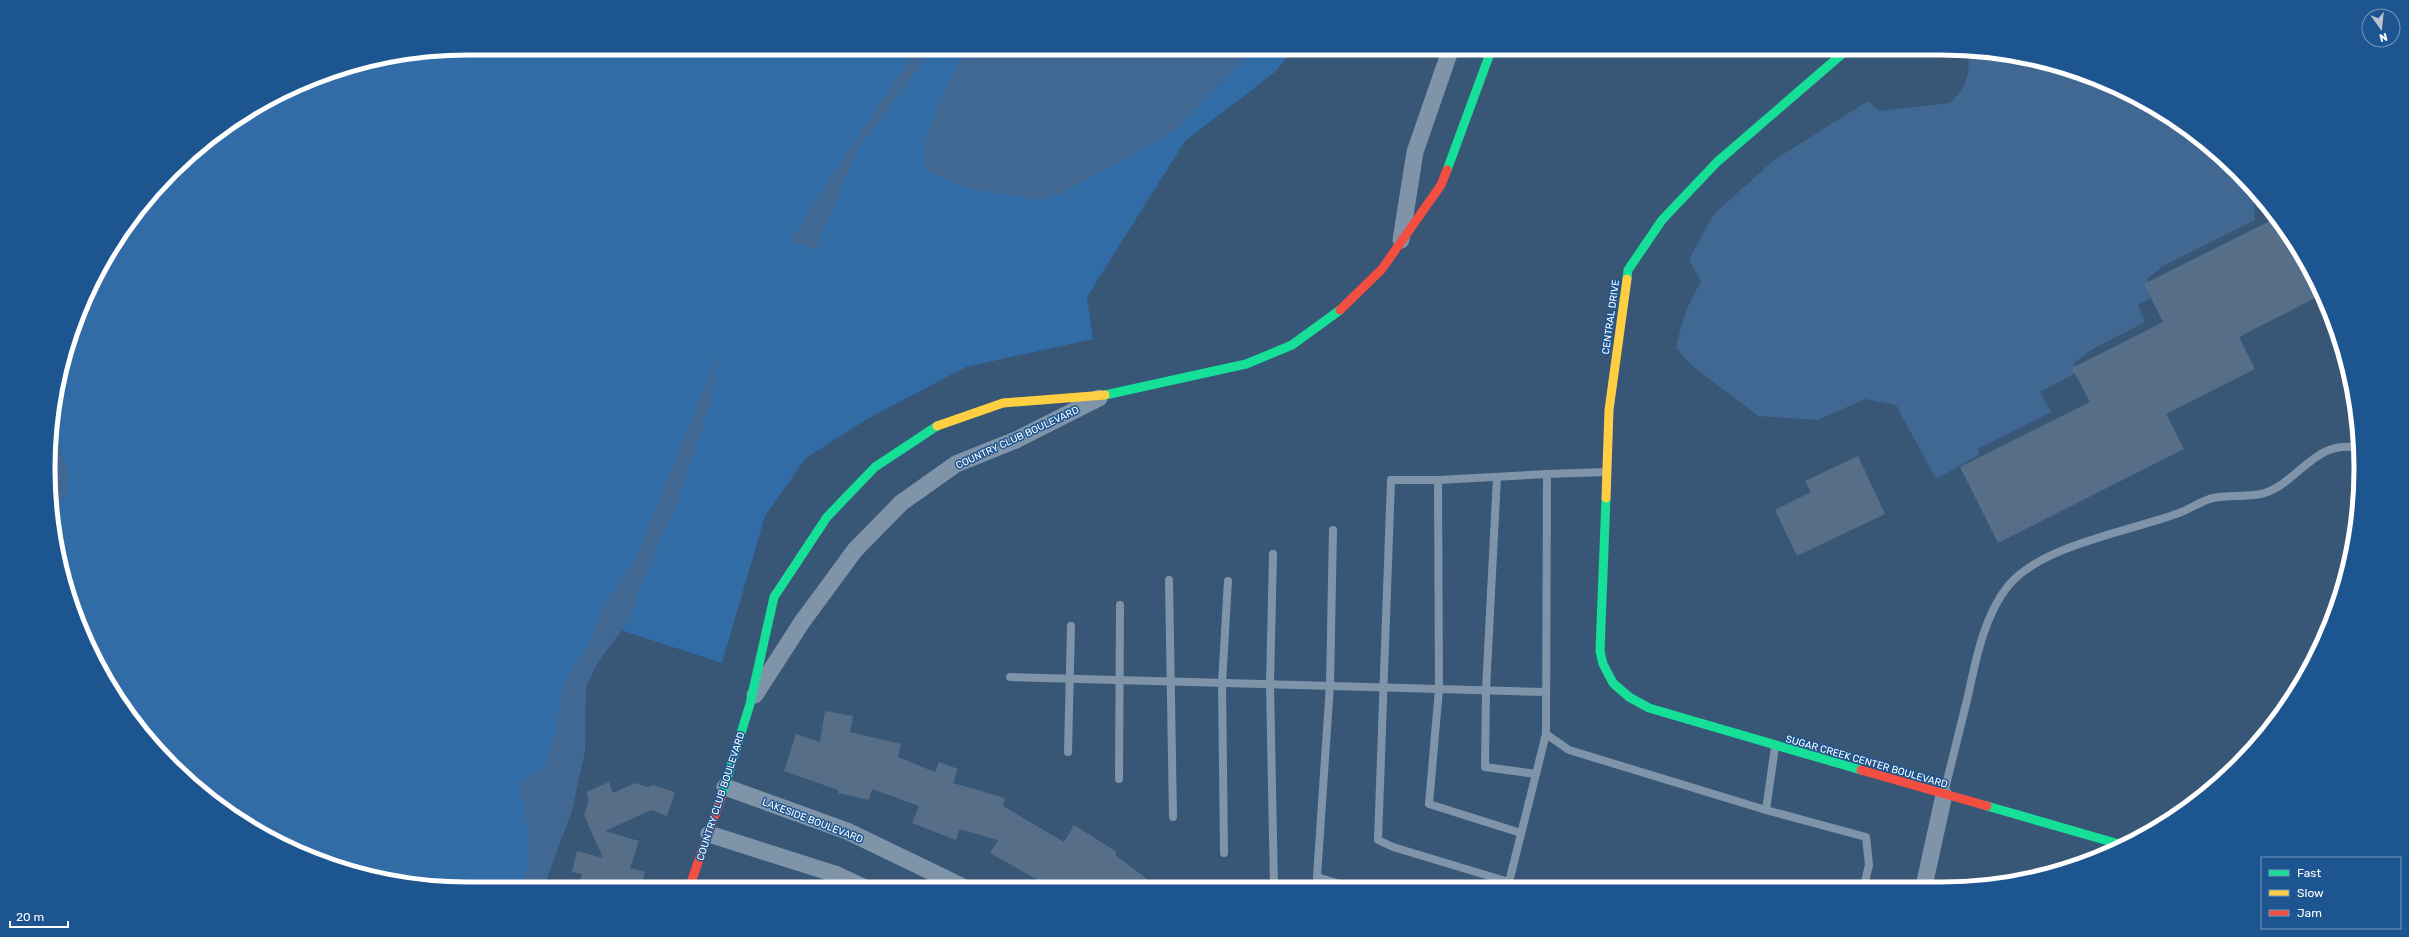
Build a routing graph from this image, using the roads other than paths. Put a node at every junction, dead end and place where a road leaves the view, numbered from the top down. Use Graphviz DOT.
graph roads {
  1 [pos="1449,55"];
  2 [pos="1489,55"];
  3 [pos="1841,55"];
  4 [pos="1401,240"];
  5 [pos="1105,395"];
  6 [pos="2353,447"];
  7 [pos="1607,472"];
  8 [pos="1547,474"];
  9 [pos="1497,477"];
  10 [pos="1438,480"];
  11 [pos="1333,530"];
  12 [pos="1273,554"];
  13 [pos="1169,580"];
  14 [pos="1228,581"];
  15 [pos="1120,606"];
  16 [pos="1071,626"];
  17 [pos="1010,677"];
  18 [pos="1068,678"];
  19 [pos="1119,680"];
  20 [pos="1609,680"];
  21 [pos="1169,681"];
  22 [pos="1222,683"];
  23 [pos="1270,684"];
  24 [pos="1330,686"];
  25 [pos="1383,687"];
  26 [pos="1439,689"];
  27 [pos="1486,690"];
  28 [pos="1546,692"];
  29 [pos="750,704"];
  30 [pos="1546,734"];
  31 [pos="1776,746"];
  32 [pos="1068,752"];
  33 [pos="1536,774"];
  34 [pos="1119,779"];
  35 [pos="725,787"];
  36 [pos="1944,795"];
  37 [pos="1766,810"];
  38 [pos="1173,817"];
  39 [pos="1522,833"];
  40 [pos="709,834"];
  41 [pos="2115,843"];
  42 [pos="1224,853"];
  43 [pos="691,882"];
  44 [pos="852,882"];
  45 [pos="953,882"];
  46 [pos="1274,882"];
  47 [pos="1334,882"];
  48 [pos="1503,882"];
  49 [pos="1510,882"];
  50 [pos="1865,882"];
  51 [pos="1925,882"];
  1 -- 4 [label="street, COUNTRY CLUB BOULEVARD"];
  2 -- 4 [label="street, COUNTRY CLUB BOULEVARD"];
  3 -- 7 [label="street, CENTRAL DRIVE"];
  4 -- 5 [label="street, COUNTRY CLUB BOULEVARD"];
  5 -- 29 [label="street, COUNTRY CLUB BOULEVARD"];
  5 -- 29 [label="street, COUNTRY CLUB BOULEVARD"];
  6 -- 36 [label="lane"];
  7 -- 8 [label="lane"];
  7 -- 20 [label="street, CENTRAL DRIVE"];
  8 -- 9 [label="lane"];
  8 -- 28 [label="lane"];
  9 -- 10 [label="lane"];
  9 -- 27 [label="lane"];
  10 -- 25 [label="lane"];
  10 -- 26 [label="lane"];
  11 -- 24 [label="lane"];
  12 -- 23 [label="lane"];
  13 -- 21 [label="lane"];
  14 -- 22 [label="lane"];
  15 -- 19 [label="lane"];
  16 -- 18 [label="lane"];
  17 -- 18 [label="lane"];
  18 -- 19 [label="lane"];
  18 -- 32 [label="lane"];
  19 -- 21 [label="lane"];
  19 -- 34 [label="lane"];
  20 -- 31 [label="street, SUGAR CREEK CENTER BOULEVARD"];
  21 -- 22 [label="lane"];
  21 -- 38 [label="lane"];
  22 -- 23 [label="lane"];
  22 -- 42 [label="lane"];
  23 -- 24 [label="lane"];
  23 -- 46 [label="lane"];
  24 -- 25 [label="lane"];
  24 -- 47 [label="lane"];
  25 -- 26 [label="lane"];
  25 -- 48 [label="lane"];
  26 -- 27 [label="lane"];
  26 -- 39 [label="lane"];
  27 -- 28 [label="lane"];
  27 -- 33 [label="lane"];
  28 -- 30 [label="lane"];
  29 -- 35 [label="street, COUNTRY CLUB BOULEVARD"];
  30 -- 33 [label="lane"];
  30 -- 37 [label="lane"];
  31 -- 36 [label="street, SUGAR CREEK CENTER BOULEVARD"];
  31 -- 37 [label="lane"];
  33 -- 39 [label="lane"];
  35 -- 40 [label="street, COUNTRY CLUB BOULEVARD"];
  35 -- 45 [label="street, LAKESIDE BOULEVARD"];
  36 -- 41 [label="street, SUGAR CREEK CENTER BOULEVARD"];
  36 -- 51 [label="street"];
  37 -- 50 [label="lane"];
  39 -- 49 [label="lane"];
  40 -- 43 [label="street, COUNTRY CLUB BOULEVARD"];
  40 -- 44 [label="street"];
}
